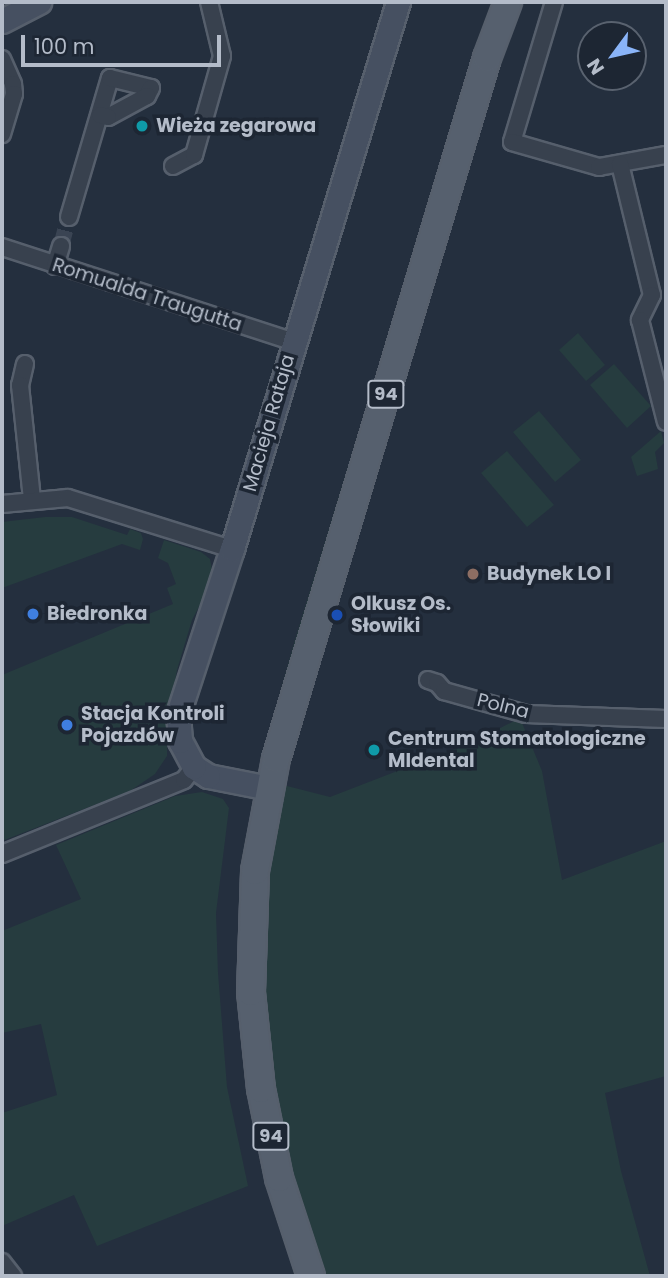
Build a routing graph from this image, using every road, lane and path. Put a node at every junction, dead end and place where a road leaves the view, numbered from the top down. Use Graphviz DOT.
graph roads {
  1 [pos="39,2"];
  2 [pos="209,2"];
  3 [pos="398,2"];
  4 [pos="508,2"];
  5 [pos="554,2"];
  6 [pos="2,21"];
  7 [pos="2,59"];
  8 [pos="100,115"];
  9 [pos="2,134"];
  10 [pos="666,155"];
  11 [pos="621,164"];
  12 [pos="173,166"];
  13 [pos="69,217"];
  14 [pos="61,246"];
  15 [pos="2,247"];
  16 [pos="55,266"];
  17 [pos="293,342"];
  18 [pos="25,364"];
  19 [pos="666,422"];
  20 [pos="32,499"];
  21 [pos="2,504"];
  22 [pos="232,549"];
  23 [pos="428,680"];
  24 [pos="666,719"];
  25 [pos="194,767"];
  26 [pos="269,788"];
  27 [pos="2,853"];
  28 [pos="311,1276"];
  1 -- 6 [label="street"];
  2 -- 12 [label="street"];
  3 -- 17 [label="street, Macieja Rataja"];
  4 -- 26 [label="main road, 94"];
  5 -- 11 [label="street"];
  7 -- 9 [label="street"];
  8 -- 13 [label="street"];
  10 -- 11 [label="street"];
  11 -- 19 [label="street"];
  14 -- 16 [label="street"];
  15 -- 16 [label="street, Romualda Traugutta"];
  16 -- 17 [label="street, Romualda Traugutta"];
  17 -- 22 [label="street, Macieja Rataja"];
  18 -- 20 [label="street"];
  20 -- 21 [label="street"];
  20 -- 22 [label="street"];
  22 -- 25 [label="street, Macieja Rataja"];
  23 -- 24 [label="street, Polna"];
  25 -- 26 [label="street"];
  25 -- 27 [label="street"];
  26 -- 28 [label="main road, 94"];
}
